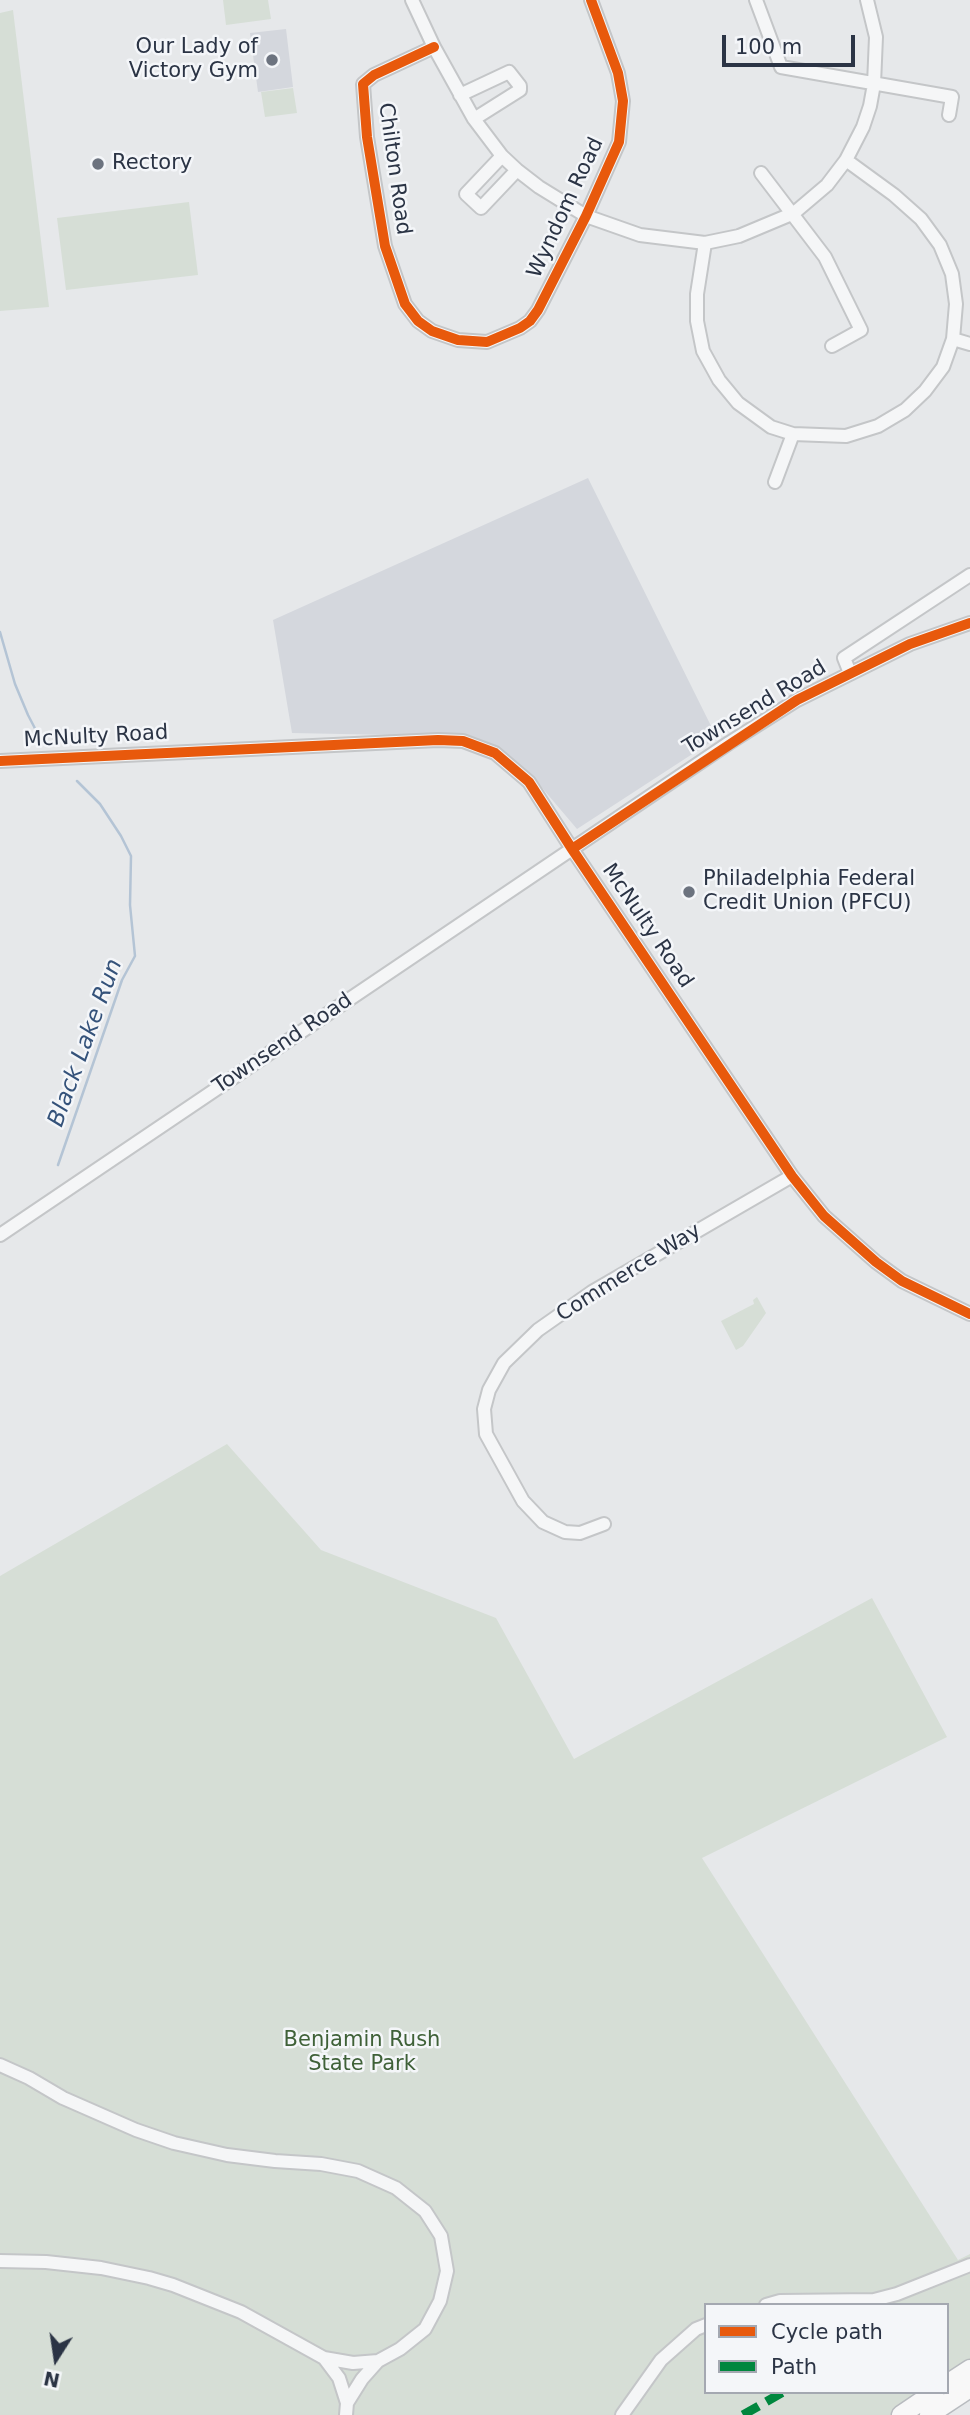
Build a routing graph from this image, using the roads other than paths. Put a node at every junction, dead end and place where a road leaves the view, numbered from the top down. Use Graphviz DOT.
graph roads {
  1 [pos="412,0"];
  2 [pos="591,0"];
  3 [pos="756,0"];
  4 [pos="867,0"];
  5 [pos="434,47"];
  6 [pos="874,84"];
  7 [pos="460,95"];
  8 [pos="949,115"];
  9 [pos="473,117"];
  10 [pos="502,156"];
  11 [pos="846,160"];
  12 [pos="517,170"];
  13 [pos="761,173"];
  14 [pos="794,213"];
  15 [pos="586,216"];
  16 [pos="705,243"];
  17 [pos="426,327"];
  18 [pos="953,339"];
  19 [pos="970,344"];
  20 [pos="832,346"];
  21 [pos="793,434"];
  22 [pos="775,482"];
  23 [pos="970,575"];
  24 [pos="970,622"];
  25 [pos="850,673"];
  26 [pos="0,761"];
  27 [pos="572,849"];
  28 [pos="792,1176"];
  29 [pos="0,1235"];
  30 [pos="970,1314"];
  31 [pos="604,1524"];
  32 [pos="0,2065"];
  33 [pos="0,2261"];
  34 [pos="970,2265"];
  35 [pos="773,2303"];
  36 [pos="704,2326"];
  37 [pos="324,2358"];
  38 [pos="378,2361"];
  39 [pos="970,2369"];
  40 [pos="949,2383"];
  41 [pos="970,2388"];
  42 [pos="932,2394"];
  43 [pos="346,2409"];
  44 [pos="622,2415"];
  45 [pos="901,2415"];
  46 [pos="929,2415"];
  1 -- 5 [label="street"];
  2 -- 15 [label="street, Wyndom Road"];
  3 -- 6 [label="street"];
  4 -- 6 [label="street"];
  5 -- 7 [label="street"];
  5 -- 17 [label="street, Chilton Road"];
  6 -- 8 [label="street"];
  6 -- 11 [label="street"];
  7 -- 9 [label="street"];
  7 -- 9 [label="street"];
  9 -- 10 [label="street"];
  10 -- 12 [label="street"];
  10 -- 12 [label="street"];
  11 -- 14 [label="street"];
  11 -- 18 [label="street"];
  12 -- 15 [label="street"];
  13 -- 14 [label="street"];
  14 -- 16 [label="street"];
  14 -- 20 [label="street"];
  15 -- 16 [label="street"];
  15 -- 17 [label="street, Wyndom Road"];
  16 -- 21 [label="street"];
  18 -- 19 [label="street"];
  18 -- 21 [label="street"];
  21 -- 22 [label="street"];
  23 -- 25 [label="street, Townsend Road"];
  24 -- 25 [label="street, Townsend Road"];
  25 -- 27 [label="street, Townsend Road"];
  26 -- 27 [label="street, McNulty Road"];
  27 -- 28 [label="street, McNulty Road"];
  27 -- 29 [label="street, Townsend Road"];
  28 -- 30 [label="street, McNulty Road"];
  28 -- 31 [label="street, Commerce Way"];
  32 -- 38 [label="street"];
  33 -- 37 [label="street"];
  34 -- 35 [label="street"];
  36 -- 44 [label="street"];
  37 -- 38 [label="street"];
  37 -- 43 [label="street"];
  38 -- 43 [label="street"];
  39 -- 40 [label="highway"];
  41 -- 46 [label="highway"];
  42 -- 45 [label="highway"];
}
